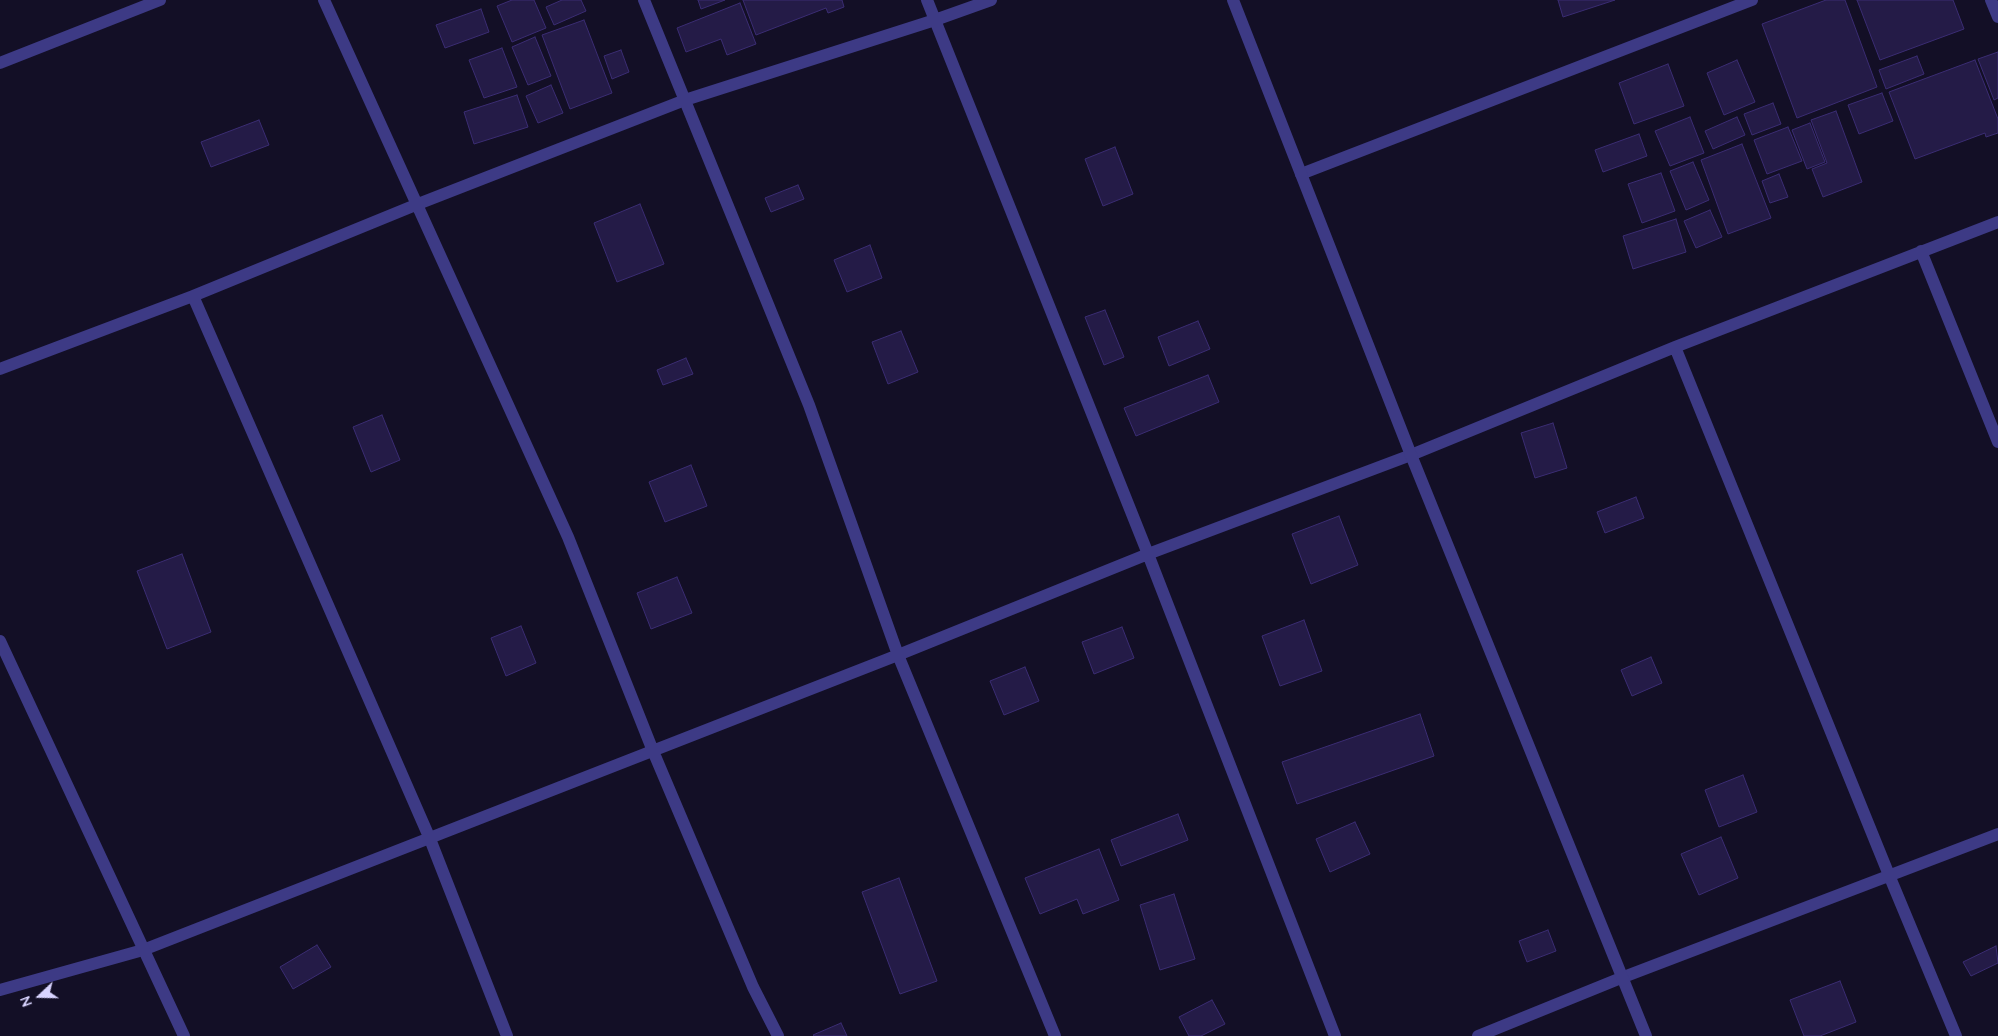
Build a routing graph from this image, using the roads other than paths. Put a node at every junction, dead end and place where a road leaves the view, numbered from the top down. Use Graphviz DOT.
graph roads {
  1 [pos="160,0"];
  2 [pos="324,0"];
  3 [pos="644,0"];
  4 [pos="928,0"];
  5 [pos="991,0"];
  6 [pos="1233,0"];
  7 [pos="1752,0"];
  8 [pos="1991,0"];
  9 [pos="1998,17"];
  10 [pos="935,20"];
  11 [pos="0,63"];
  12 [pos="685,100"];
  13 [pos="1301,174"];
  14 [pos="418,204"];
  15 [pos="1998,222"];
  16 [pos="1921,251"];
  17 [pos="193,296"];
  18 [pos="1675,347"];
  19 [pos="0,369"];
  20 [pos="1998,442"];
  21 [pos="1412,455"];
  22 [pos="1148,554"];
  23 [pos="0,641"];
  24 [pos="898,654"];
  25 [pos="653,751"];
  26 [pos="1998,834"];
  27 [pos="430,839"];
  28 [pos="1888,875"];
  29 [pos="143,950"];
  30 [pos="1621,978"];
  31 [pos="0,990"];
  32 [pos="184,1036"];
  33 [pos="507,1036"];
  34 [pos="778,1036"];
  35 [pos="1055,1036"];
  36 [pos="1335,1036"];
  37 [pos="1478,1036"];
  38 [pos="1646,1036"];
  39 [pos="1956,1036"];
  1 -- 11 [label="street"];
  2 -- 14 [label="street"];
  3 -- 12 [label="street"];
  4 -- 10 [label="street"];
  5 -- 10 [label="street"];
  6 -- 13 [label="street"];
  7 -- 13 [label="street"];
  8 -- 9 [label="street"];
  10 -- 12 [label="street"];
  10 -- 22 [label="street"];
  12 -- 14 [label="street"];
  12 -- 24 [label="street"];
  13 -- 21 [label="street"];
  14 -- 17 [label="street"];
  14 -- 25 [label="street"];
  15 -- 16 [label="street"];
  16 -- 18 [label="street"];
  16 -- 20 [label="street"];
  17 -- 19 [label="street"];
  17 -- 27 [label="street"];
  18 -- 21 [label="street"];
  18 -- 28 [label="street"];
  21 -- 22 [label="street"];
  21 -- 30 [label="street"];
  22 -- 24 [label="street"];
  22 -- 36 [label="street"];
  23 -- 29 [label="street"];
  24 -- 25 [label="street"];
  24 -- 35 [label="street"];
  25 -- 27 [label="street"];
  25 -- 34 [label="street"];
  26 -- 28 [label="street"];
  27 -- 29 [label="street"];
  27 -- 33 [label="street"];
  28 -- 30 [label="street"];
  28 -- 39 [label="street"];
  29 -- 31 [label="street"];
  29 -- 32 [label="street"];
  30 -- 37 [label="street"];
  30 -- 38 [label="street"];
}
